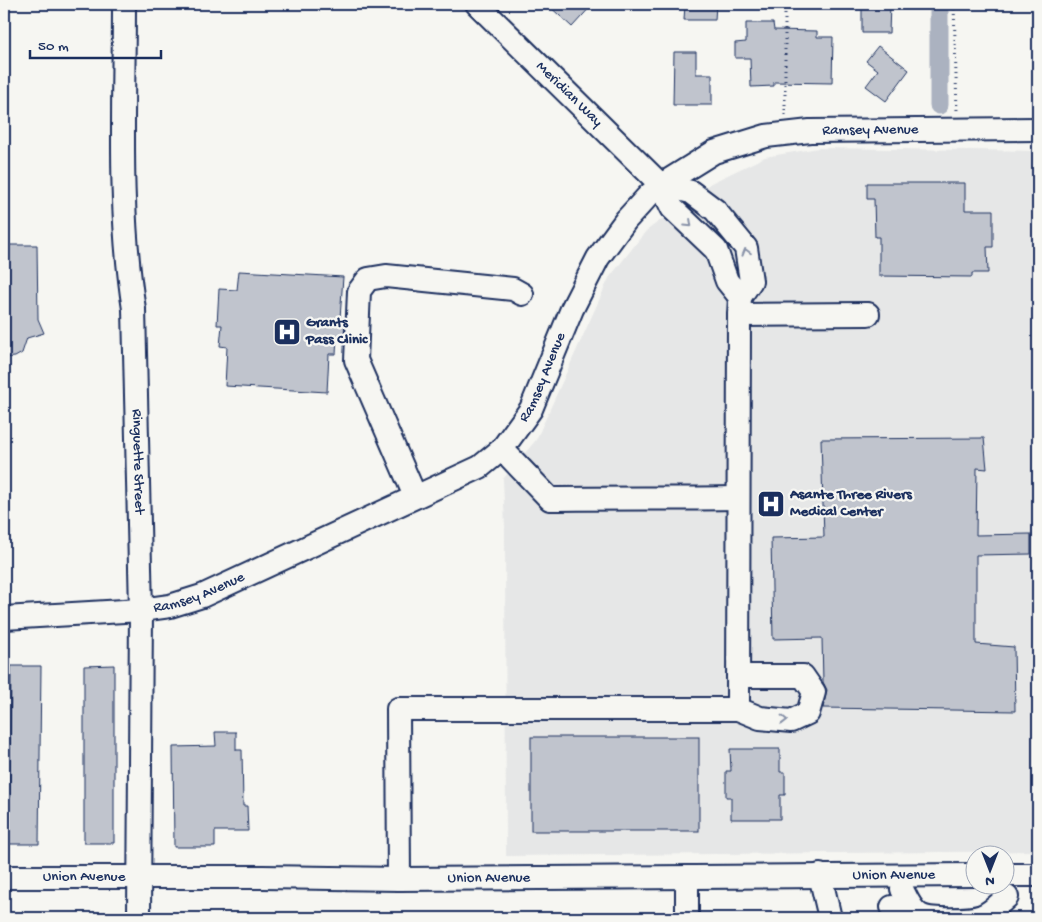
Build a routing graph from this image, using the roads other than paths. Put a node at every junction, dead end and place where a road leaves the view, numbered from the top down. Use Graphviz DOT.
graph roads {
  1 [pos="124,4"];
  2 [pos="477,4"];
  3 [pos="1038,130"];
  4 [pos="661,185"];
  5 [pos="522,294"];
  6 [pos="740,306"];
  7 [pos="868,314"];
  8 [pos="502,449"];
  9 [pos="415,496"];
  10 [pos="738,498"];
  11 [pos="141,610"];
  12 [pos="4,618"];
  13 [pos="738,676"];
  14 [pos="738,709"];
  15 [pos="820,875"];
  16 [pos="1014,875"];
  17 [pos="1038,875"];
  18 [pos="964,876"];
  19 [pos="4,877"];
  20 [pos="686,877"];
  21 [pos="139,878"];
  22 [pos="399,880"];
  23 [pos="897,905"];
  24 [pos="139,918"];
  25 [pos="687,918"];
  26 [pos="830,918"];
  27 [pos="997,918"];
  1 -- 11 [label="street, Ringuette Street"];
  2 -- 4 [label="street, Meridian Way"];
  3 -- 4 [label="street, Ramsey Avenue"];
  4 -- 6 [label="street"];
  4 -- 8 [label="street, Ramsey Avenue"];
  5 -- 9 [label="street"];
  6 -- 7 [label="street"];
  6 -- 10 [label="street"];
  8 -- 9 [label="street, Ramsey Avenue"];
  8 -- 10 [label="street"];
  9 -- 11 [label="street, Ramsey Avenue"];
  10 -- 13 [label="street"];
  11 -- 12 [label="street, Ramsey Avenue"];
  11 -- 21 [label="street, Ringuette Street"];
  13 -- 14 [label="street"];
  14 -- 13 [label="street, one-way"];
  14 -- 22 [label="street"];
  15 -- 18 [label="street, Union Avenue"];
  15 -- 20 [label="street, Union Avenue"];
  15 -- 26 [label="street"];
  16 -- 17 [label="street"];
  19 -- 21 [label="street, Union Avenue"];
  20 -- 22 [label="street, Union Avenue"];
  20 -- 25 [label="street"];
  21 -- 22 [label="street, Union Avenue"];
  21 -- 24 [label="street, Ringuette Street"];
  23 -- 27 [label="street"];
}
